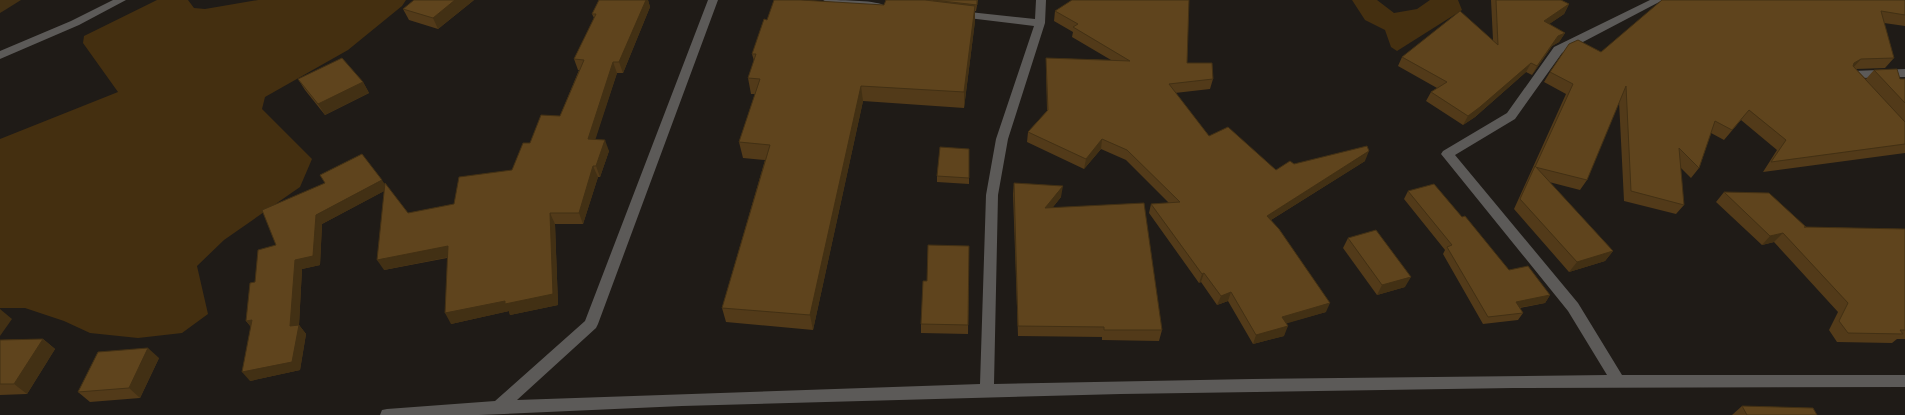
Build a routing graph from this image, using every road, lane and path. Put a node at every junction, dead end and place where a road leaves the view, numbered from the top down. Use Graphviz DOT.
graph roads {
  1 [pos="121,0"];
  2 [pos="713,0"];
  3 [pos="828,0"];
  4 [pos="1041,0"];
  5 [pos="1658,0"];
  6 [pos="886,6"];
  7 [pos="953,14"];
  8 [pos="1040,23"];
  9 [pos="0,55"];
  10 [pos="1905,73"];
  11 [pos="1865,89"];
  12 [pos="1618,381"];
  13 [pos="1905,381"];
  14 [pos="987,390"];
  15 [pos="500,406"];
  16 [pos="387,415"];
  1 -- 9 [label="street"];
  2 -- 15 [label="street"];
  3 -- 6 [label="street"];
  4 -- 8 [label="street"];
  5 -- 12 [label="street"];
  7 -- 8 [label="street"];
  8 -- 14 [label="street"];
  10 -- 11 [label="street"];
  12 -- 13 [label="street"];
  12 -- 14 [label="street"];
  14 -- 15 [label="street"];
  15 -- 16 [label="street"];
}
